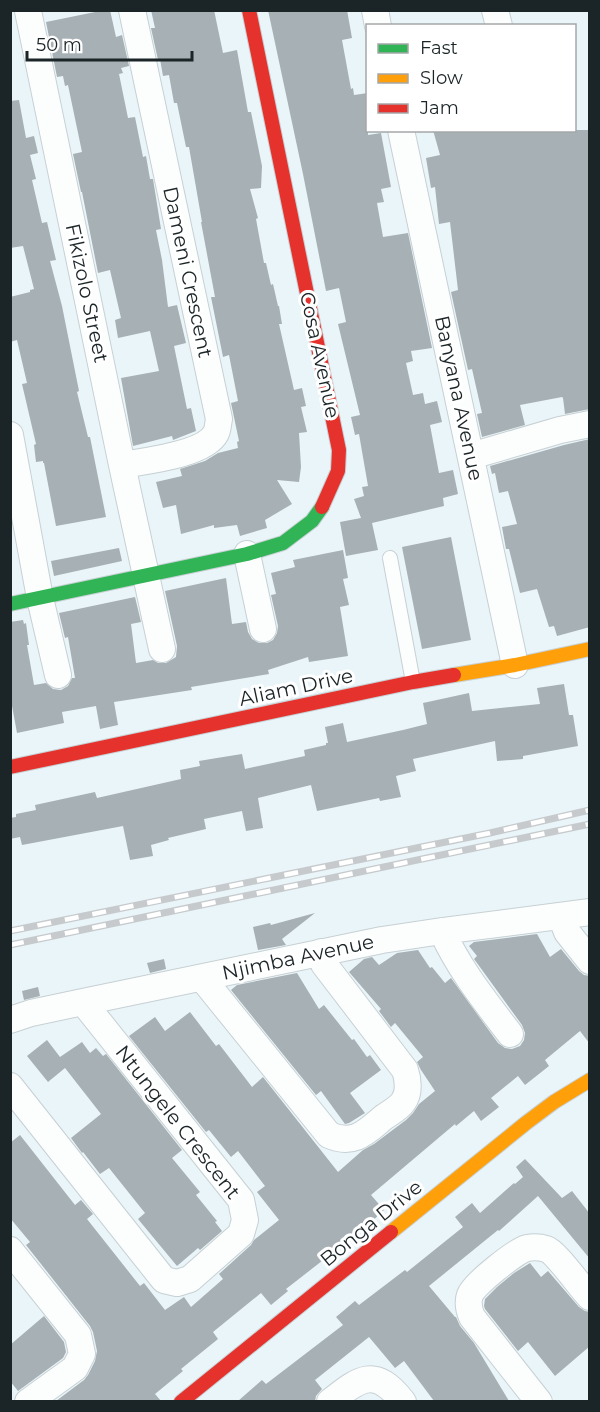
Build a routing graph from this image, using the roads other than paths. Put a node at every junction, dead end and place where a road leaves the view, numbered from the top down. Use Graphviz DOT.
graph roads {
  1 [pos="132,10"];
  2 [pos="249,10"];
  3 [pos="29,11"];
  4 [pos="10,14"];
  5 [pos="401,132"];
  6 [pos="590,424"];
  7 [pos="10,435"];
  8 [pos="471,456"];
  9 [pos="122,465"];
  10 [pos="247,554"];
  11 [pos="390,558"];
  12 [pos="146,576"];
  13 [pos="40,598"];
  14 [pos="10,604"];
  15 [pos="263,629"];
  16 [pos="162,649"];
  17 [pos="590,649"];
  18 [pos="515,665"];
  19 [pos="58,675"];
  20 [pos="413,682"];
  21 [pos="10,767"];
  22 [pos="590,912"];
  23 [pos="561,916"];
  24 [pos="442,931"];
  25 [pos="321,952"];
  26 [pos="590,961"];
  27 [pos="202,978"];
  28 [pos="83,1002"];
  29 [pos="10,1020"];
  30 [pos="510,1034"];
  31 [pos="590,1080"];
  32 [pos="10,1086"];
  33 [pos="10,1251"];
  34 [pos="590,1297"];
  35 [pos="28,1401"];
  36 [pos="181,1401"];
  37 [pos="330,1401"];
  38 [pos="403,1401"];
  39 [pos="539,1401"];
  1 -- 9 [label="street, Dameni Crescent"];
  2 -- 10 [label="street, Cosa Avenue"];
  3 -- 4 [label="street"];
  3 -- 9 [label="street, Fikizolo Street"];
  5 -- 8 [label="street, Banyana Avenue"];
  6 -- 8 [label="street"];
  7 -- 13 [label="street"];
  8 -- 18 [label="street, Banyana Avenue"];
  9 -- 12 [label="street, Fikizolo Street"];
  10 -- 12 [label="street, Cosa Avenue"];
  10 -- 15 [label="street"];
  11 -- 20 [label="lane"];
  12 -- 13 [label="street, Cosa Avenue"];
  12 -- 16 [label="street"];
  13 -- 14 [label="street, Cosa Avenue"];
  13 -- 19 [label="street"];
  17 -- 18 [label="street, Aliam Drive"];
  18 -- 20 [label="street, Aliam Drive"];
  20 -- 21 [label="street, Aliam Drive"];
  22 -- 23 [label="street, Njimba Avenue"];
  23 -- 24 [label="street, Njimba Avenue"];
  23 -- 26 [label="street"];
  24 -- 25 [label="street, Njimba Avenue"];
  24 -- 30 [label="street"];
  25 -- 27 [label="street, Njimba Avenue"];
  25 -- 27 [label="street"];
  27 -- 28 [label="street, Njimba Avenue"];
  28 -- 29 [label="street, Njimba Avenue"];
  28 -- 32 [label="street, Ntungele Crescent"];
  31 -- 36 [label="street, Bonga Drive"];
  33 -- 35 [label="street"];
  34 -- 39 [label="street"];
  37 -- 38 [label="street"];
}
